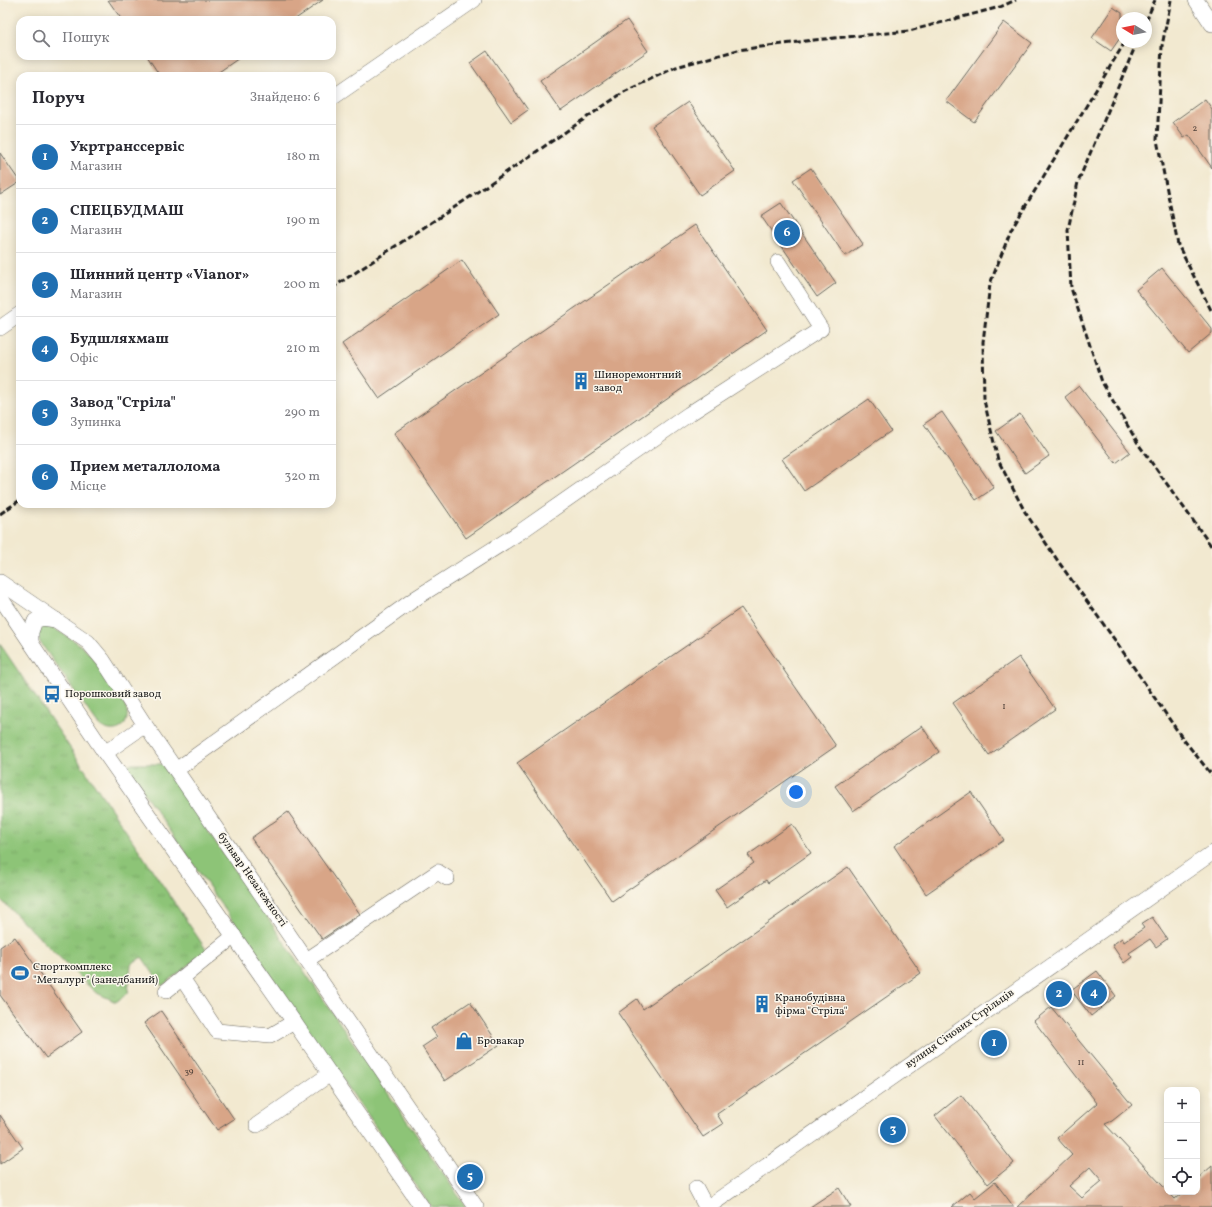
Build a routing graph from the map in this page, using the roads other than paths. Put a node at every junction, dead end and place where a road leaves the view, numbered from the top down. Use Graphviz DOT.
graph roads {
  1 [pos="474,0"];
  2 [pos="1196,0"];
  3 [pos="1212,24"];
  4 [pos="336,95"];
  5 [pos="778,262"];
  6 [pos="16,317"];
  7 [pos="0,328"];
  8 [pos="0,582"];
  9 [pos="0,597"];
  10 [pos="57,620"];
  11 [pos="31,643"];
  12 [pos="145,725"];
  13 [pos="105,753"];
  14 [pos="176,770"];
  15 [pos="1212,853"];
  16 [pos="447,878"];
  17 [pos="234,936"];
  18 [pos="307,960"];
  19 [pos="182,978"];
  20 [pos="166,991"];
  21 [pos="294,1022"];
  22 [pos="330,1074"];
  23 [pos="257,1125"];
  24 [pos="696,1188"];
  25 [pos="422,1207"];
  26 [pos="476,1207"];
  27 [pos="707,1207"];
  1 -- 4 [label="street"];
  2 -- 3 [label="street"];
  5 -- 14 [label="street"];
  6 -- 7 [label="street"];
  8 -- 10 [label="street, бульвар Незалежності"];
  9 -- 11 [label="street"];
  10 -- 11 [label="street"];
  10 -- 12 [label="street, бульвар Незалежності"];
  11 -- 13 [label="street"];
  12 -- 13 [label="street"];
  12 -- 14 [label="street, бульвар Незалежності"];
  13 -- 17 [label="street"];
  14 -- 18 [label="street, бульвар Незалежності"];
  15 -- 27 [label="street, вулиця Січових Стрільців"];
  16 -- 18 [label="street"];
  17 -- 19 [label="street"];
  17 -- 21 [label="street"];
  18 -- 26 [label="street, бульвар Незалежності"];
  19 -- 20 [label="street"];
  19 -- 21 [label="street"];
  21 -- 22 [label="street"];
  22 -- 23 [label="street"];
  22 -- 25 [label="street"];
  24 -- 27 [label="street"];
}
